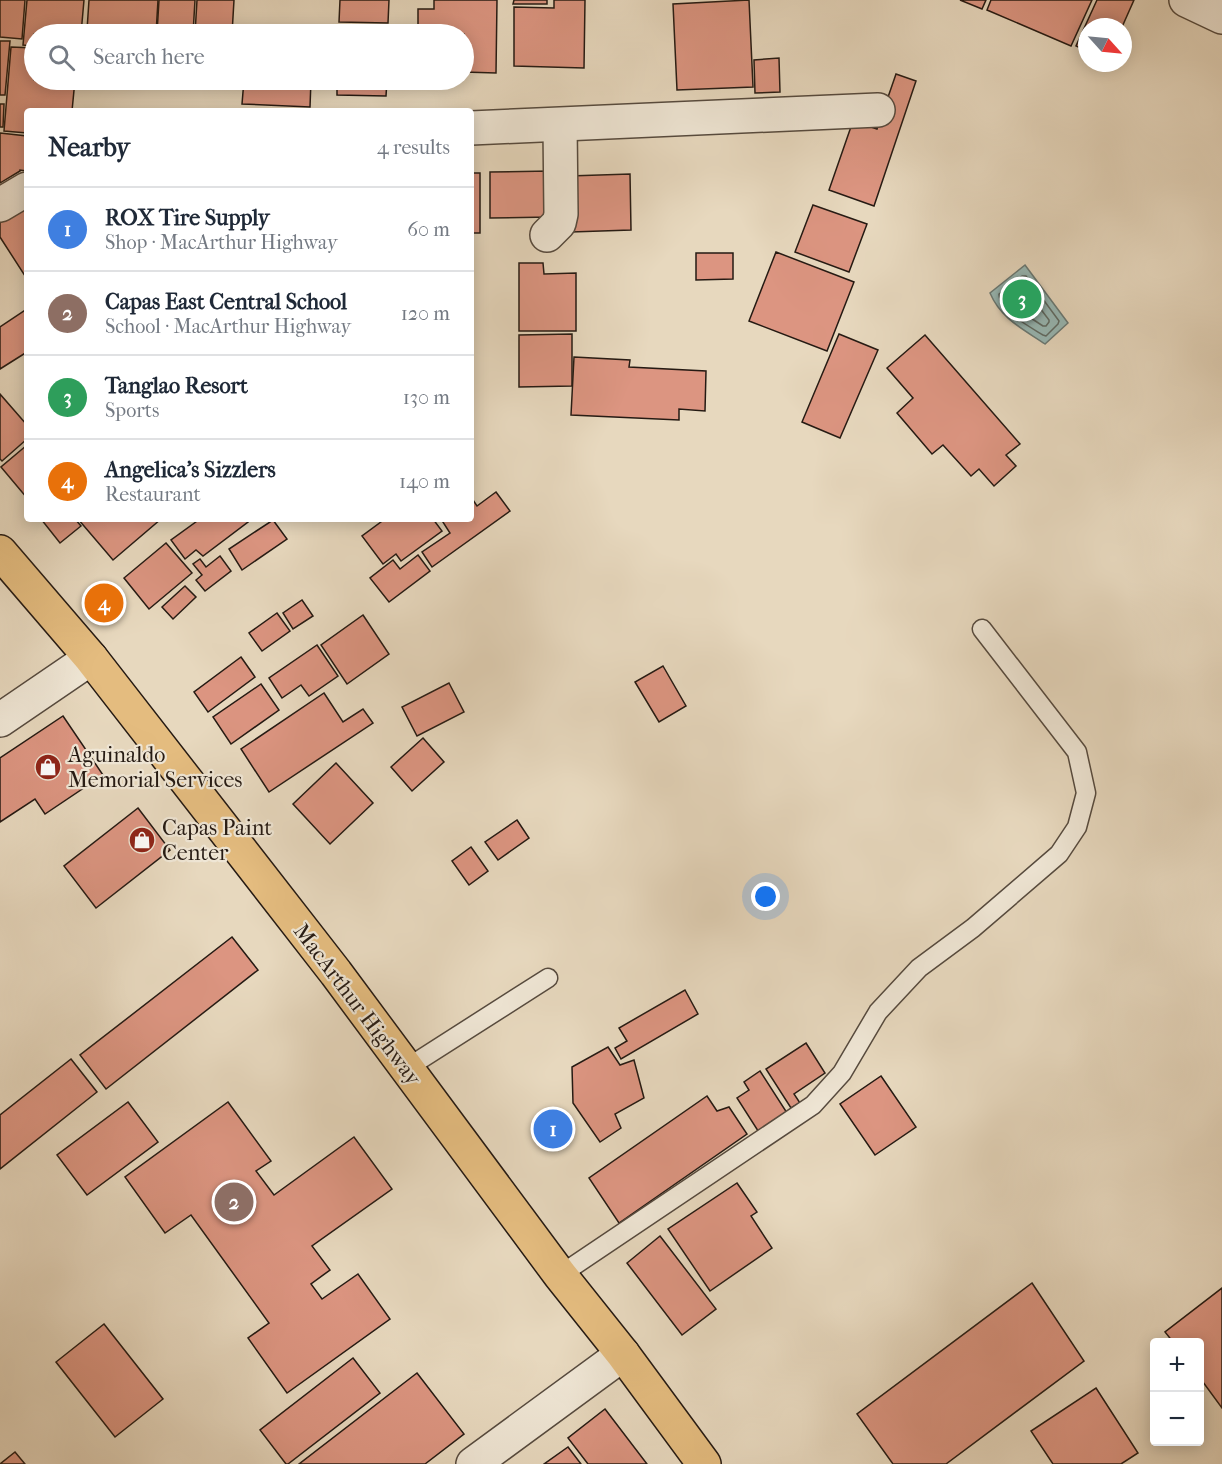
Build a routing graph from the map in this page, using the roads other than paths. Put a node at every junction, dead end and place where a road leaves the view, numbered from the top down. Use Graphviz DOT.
graph roads {
  1 [pos="1186,0"];
  2 [pos="1222,17"];
  3 [pos="878,110"];
  4 [pos="560,125"];
  5 [pos="474,128"];
  6 [pos="24,191"];
  7 [pos="0,206"];
  8 [pos="547,236"];
  9 [pos="0,552"];
  10 [pos="982,629"];
  11 [pos="91,658"];
  12 [pos="0,720"];
  13 [pos="548,978"];
  14 [pos="407,1068"];
  15 [pos="560,1275"];
  16 [pos="622,1354"];
  17 [pos="473,1464"];
  18 [pos="704,1464"];
  1 -- 2 [label="street"];
  3 -- 4 [label="street"];
  4 -- 5 [label="street"];
  4 -- 8 [label="street"];
  6 -- 7 [label="street"];
  9 -- 11 [label="highway, MacArthur Highway"];
  10 -- 15 [label="lane"];
  11 -- 12 [label="street"];
  11 -- 14 [label="highway, MacArthur Highway"];
  13 -- 14 [label="lane"];
  14 -- 15 [label="highway, MacArthur Highway"];
  15 -- 16 [label="highway, MacArthur Highway"];
  16 -- 17 [label="street"];
  16 -- 18 [label="highway, MacArthur Highway"];
}
